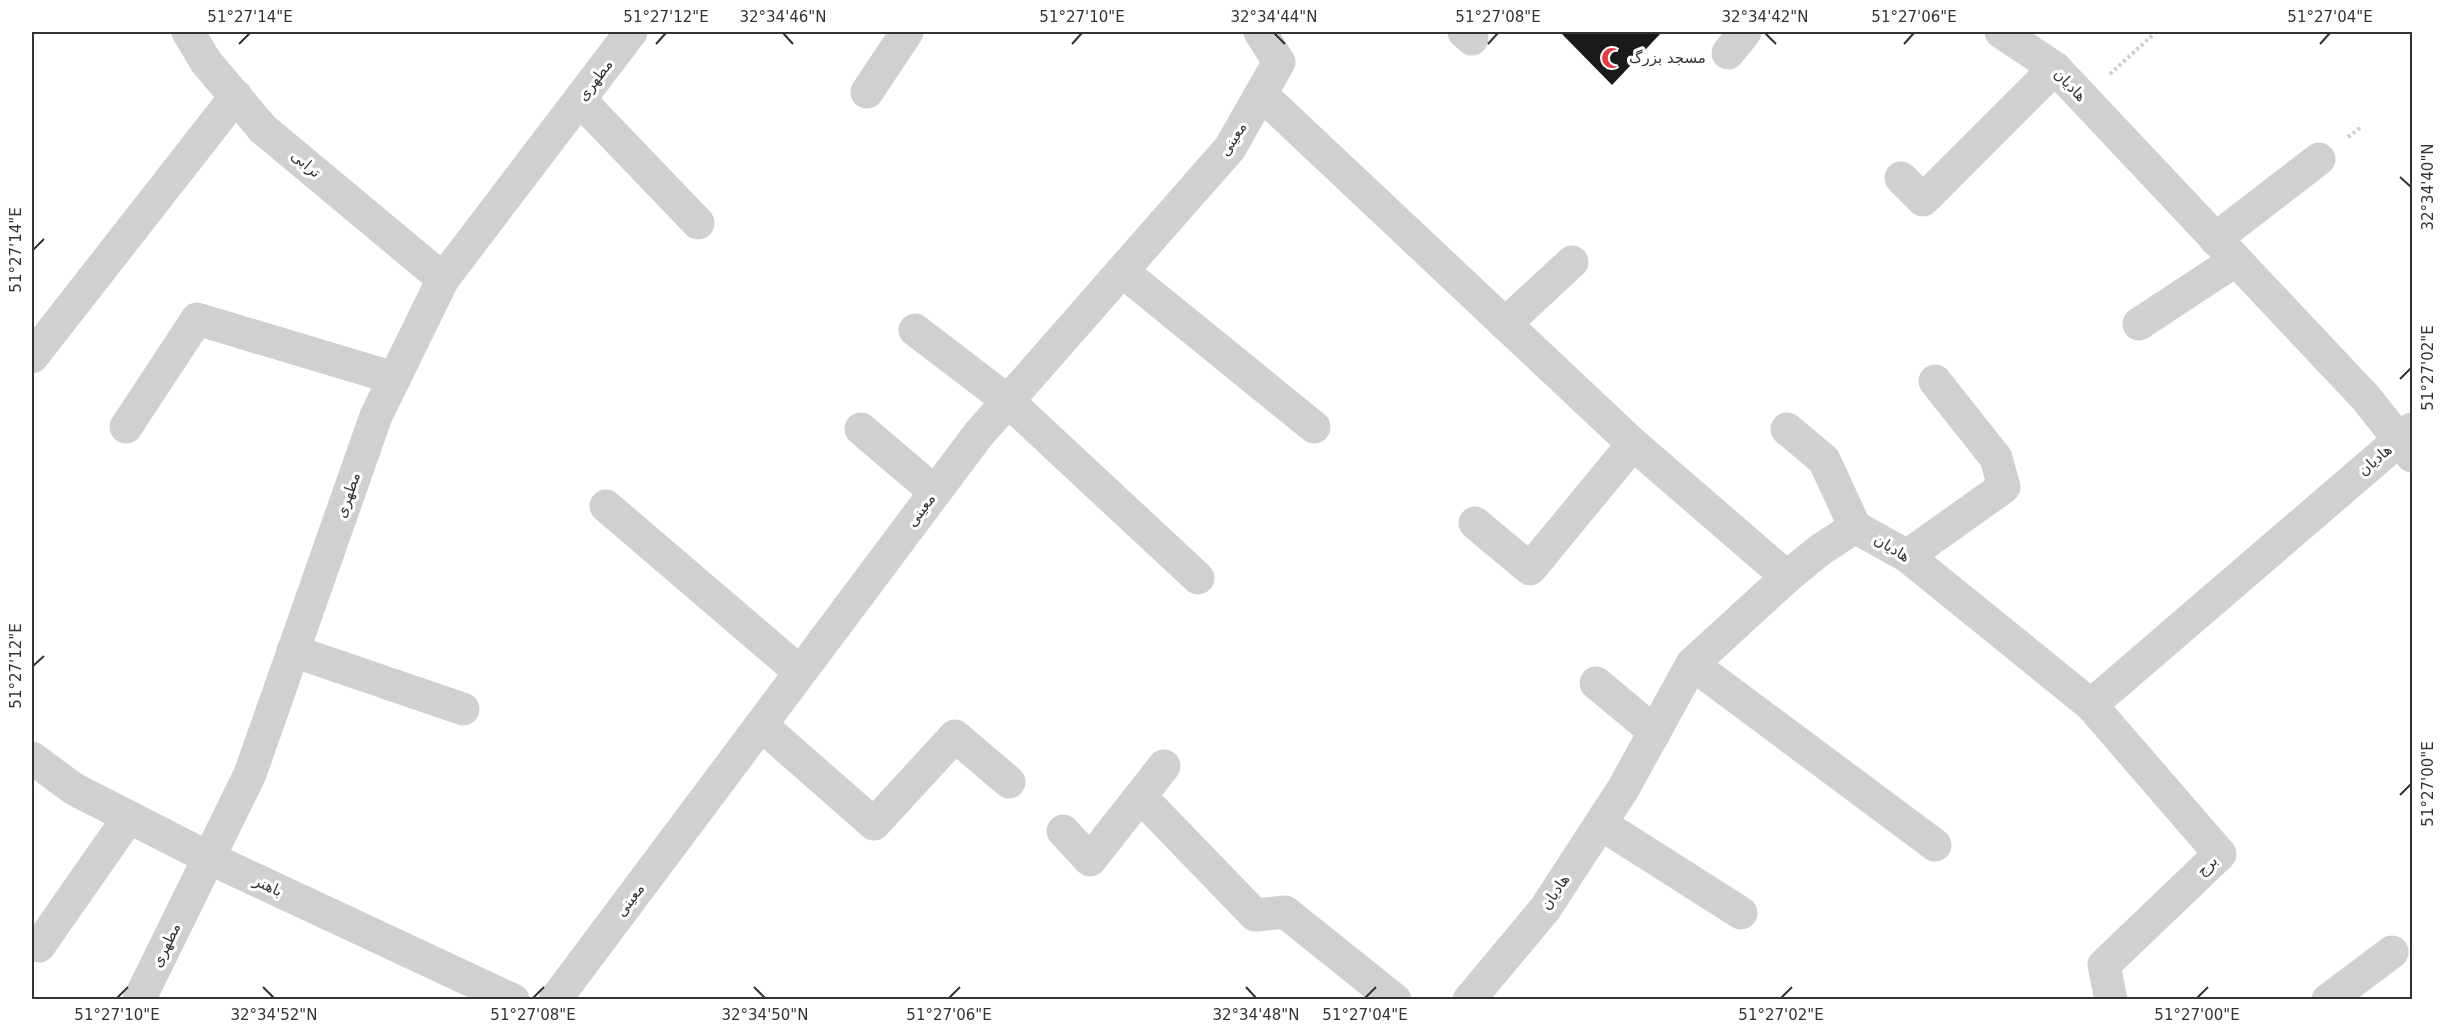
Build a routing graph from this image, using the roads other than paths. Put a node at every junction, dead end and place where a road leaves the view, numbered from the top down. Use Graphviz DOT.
graph roads {
  1 [pos="188,32"];
  2 [pos="631,32"];
  3 [pos="907,32"];
  4 [pos="1260,32"];
  5 [pos="2001,32"];
  6 [pos="2055,68"];
  7 [pos="867,92"];
  8 [pos="1261,94"];
  9 [pos="236,96"];
  10 [pos="580,100"];
  11 [pos="2319,159"];
  12 [pos="1900,178"];
  13 [pos="698,223"];
  14 [pos="2226,249"];
  15 [pos="1572,262"];
  16 [pos="1122,271"];
  17 [pos="443,279"];
  18 [pos="1505,324"];
  19 [pos="2139,324"];
  20 [pos="915,330"];
  21 [pos="32,357"];
  22 [pos="394,378"];
  23 [pos="1935,381"];
  24 [pos="1008,401"];
  25 [pos="126,427"];
  26 [pos="1314,427"];
  27 [pos="861,429"];
  28 [pos="1787,429"];
  29 [pos="2408,442"];
  30 [pos="1634,444"];
  31 [pos="935,492"];
  32 [pos="606,506"];
  33 [pos="1475,523"];
  34 [pos="1855,527"];
  35 [pos="1907,556"];
  36 [pos="1787,577"];
  37 [pos="1198,578"];
  38 [pos="293,651"];
  39 [pos="1692,664"];
  40 [pos="800,672"];
  41 [pos="1596,683"];
  42 [pos="2091,705"];
  43 [pos="463,708"];
  44 [pos="760,725"];
  45 [pos="1655,732"];
  46 [pos="32,758"];
  47 [pos="1164,765"];
  48 [pos="1009,782"];
  49 [pos="1140,796"];
  50 [pos="129,817"];
  51 [pos="1601,824"];
  52 [pos="1063,831"];
  53 [pos="1935,845"];
  54 [pos="209,858"];
  55 [pos="1741,913"];
  56 [pos="39,946"];
  57 [pos="2392,952"];
  58 [pos="497,996"];
  59 [pos="139,999"];
  60 [pos="555,999"];
  61 [pos="1395,999"];
  62 [pos="1468,999"];
  63 [pos="2111,999"];
  64 [pos="2328,999"];
  1 -- 9 [label="street, ترابی"];
  2 -- 10 [label="street, مطهری"];
  3 -- 7 [label="street"];
  4 -- 8 [label="street, معینی"];
  5 -- 6 [label="street, هادیان"];
  6 -- 12 [label="street"];
  6 -- 14 [label="street, هادیان"];
  8 -- 16 [label="street, معینی"];
  8 -- 18 [label="street"];
  9 -- 17 [label="street, ترابی"];
  9 -- 21 [label="street"];
  10 -- 13 [label="street"];
  10 -- 17 [label="street, مطهری"];
  11 -- 14 [label="street"];
  14 -- 19 [label="street"];
  14 -- 29 [label="street, هادیان"];
  15 -- 18 [label="street"];
  16 -- 24 [label="street, معینی"];
  16 -- 26 [label="street"];
  17 -- 22 [label="street, مطهری"];
  18 -- 30 [label="street"];
  20 -- 24 [label="street"];
  22 -- 25 [label="street"];
  22 -- 38 [label="street, مطهری"];
  23 -- 35 [label="street"];
  24 -- 31 [label="street, معینی"];
  24 -- 37 [label="street"];
  27 -- 31 [label="street"];
  28 -- 34 [label="street"];
  29 -- 42 [label="street, هادیان"];
  30 -- 33 [label="street"];
  30 -- 36 [label="street"];
  31 -- 40 [label="street, معینی"];
  32 -- 40 [label="street"];
  34 -- 35 [label="street, هادیان"];
  34 -- 36 [label="street, هادیان"];
  35 -- 42 [label="street, هادیان"];
  36 -- 39 [label="street, هادیان"];
  38 -- 43 [label="street"];
  38 -- 54 [label="street, مطهری"];
  39 -- 45 [label="street, هادیان"];
  39 -- 53 [label="street"];
  40 -- 44 [label="street, معینی"];
  41 -- 45 [label="street"];
  42 -- 63 [label="street, برج"];
  44 -- 48 [label="street"];
  44 -- 60 [label="street, معینی"];
  45 -- 51 [label="street, هادیان"];
  46 -- 50 [label="street, باهنر"];
  47 -- 49 [label="street"];
  49 -- 52 [label="street"];
  49 -- 61 [label="street"];
  50 -- 54 [label="street, باهنر"];
  50 -- 56 [label="street"];
  51 -- 55 [label="street"];
  51 -- 62 [label="street, هادیان"];
  54 -- 58 [label="street, باهنر"];
  54 -- 59 [label="street, مطهری"];
  57 -- 64 [label="street"];
}
